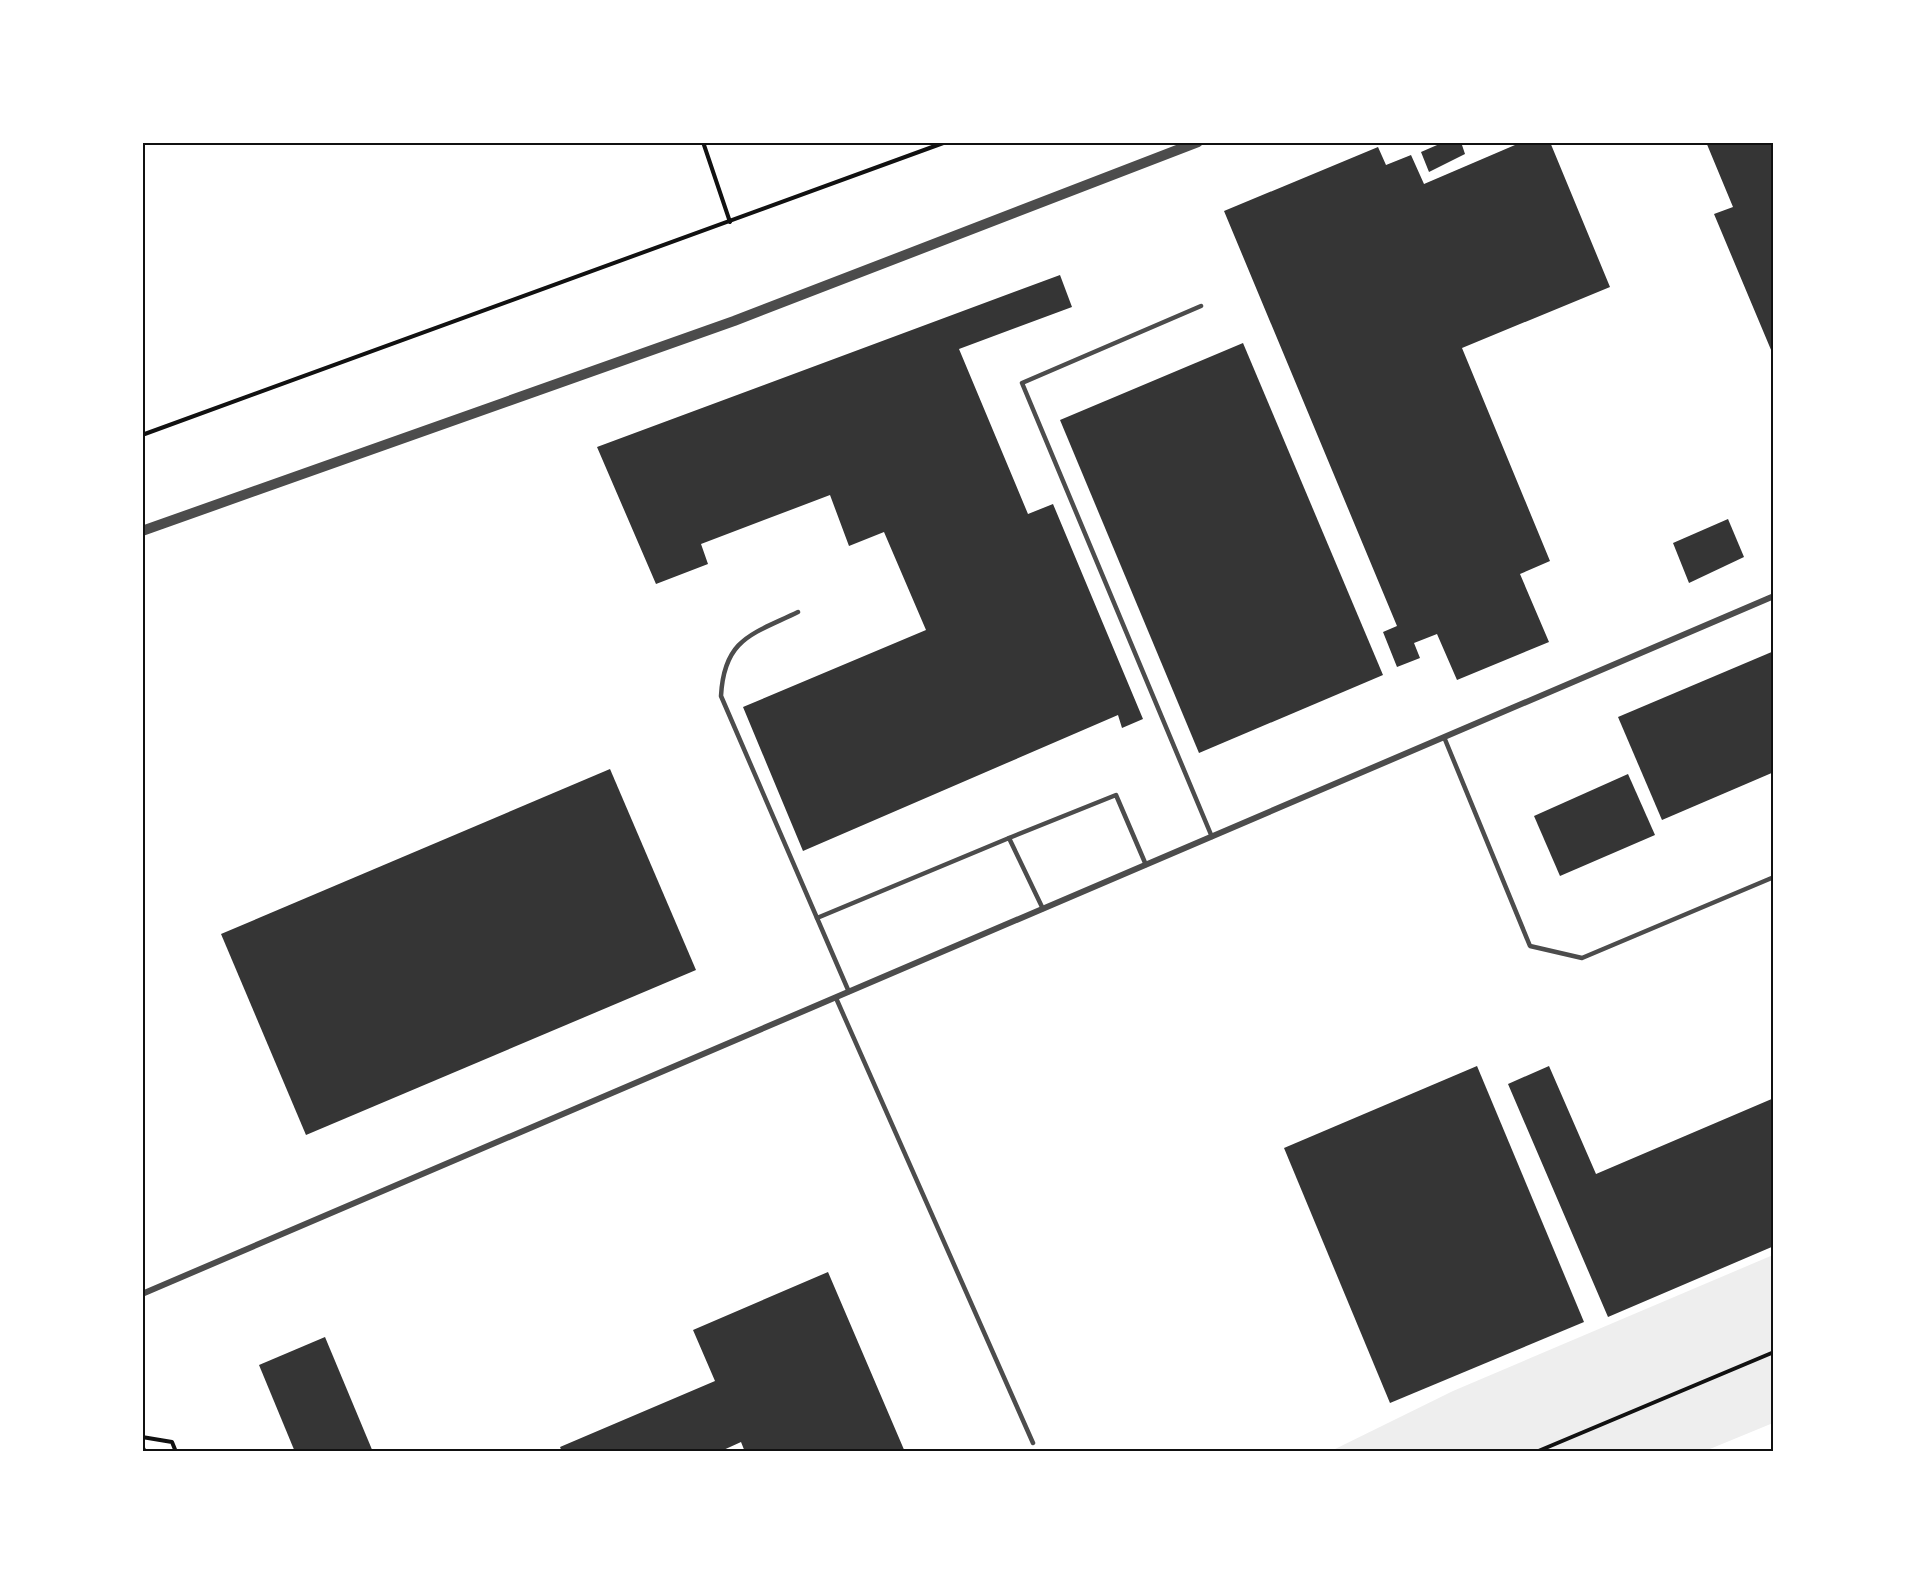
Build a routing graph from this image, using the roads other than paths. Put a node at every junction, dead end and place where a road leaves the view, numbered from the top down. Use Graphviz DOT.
graph roads {
  1 [pos="1197,142"];
  2 [pos="1201,306"];
  3 [pos="142,531"];
  4 [pos="1773,596"];
  5 [pos="798,612"];
  6 [pos="1444,737"];
  7 [pos="1212,837"];
  8 [pos="1009,838"];
  9 [pos="1146,865"];
  10 [pos="1773,877"];
  11 [pos="1043,909"];
  12 [pos="817,918"];
  13 [pos="849,992"];
  14 [pos="836,998"];
  15 [pos="142,1294"];
  16 [pos="1033,1443"];
  1 -- 3 [label="street"];
  2 -- 7 [label="lane"];
  4 -- 6 [label="street"];
  5 -- 12 [label="lane"];
  6 -- 7 [label="street"];
  6 -- 10 [label="lane"];
  7 -- 9 [label="street"];
  8 -- 9 [label="lane"];
  8 -- 11 [label="lane"];
  8 -- 12 [label="lane"];
  9 -- 11 [label="street"];
  11 -- 13 [label="street"];
  12 -- 13 [label="lane"];
  13 -- 14 [label="street"];
  14 -- 15 [label="street"];
  14 -- 16 [label="lane"];
}
